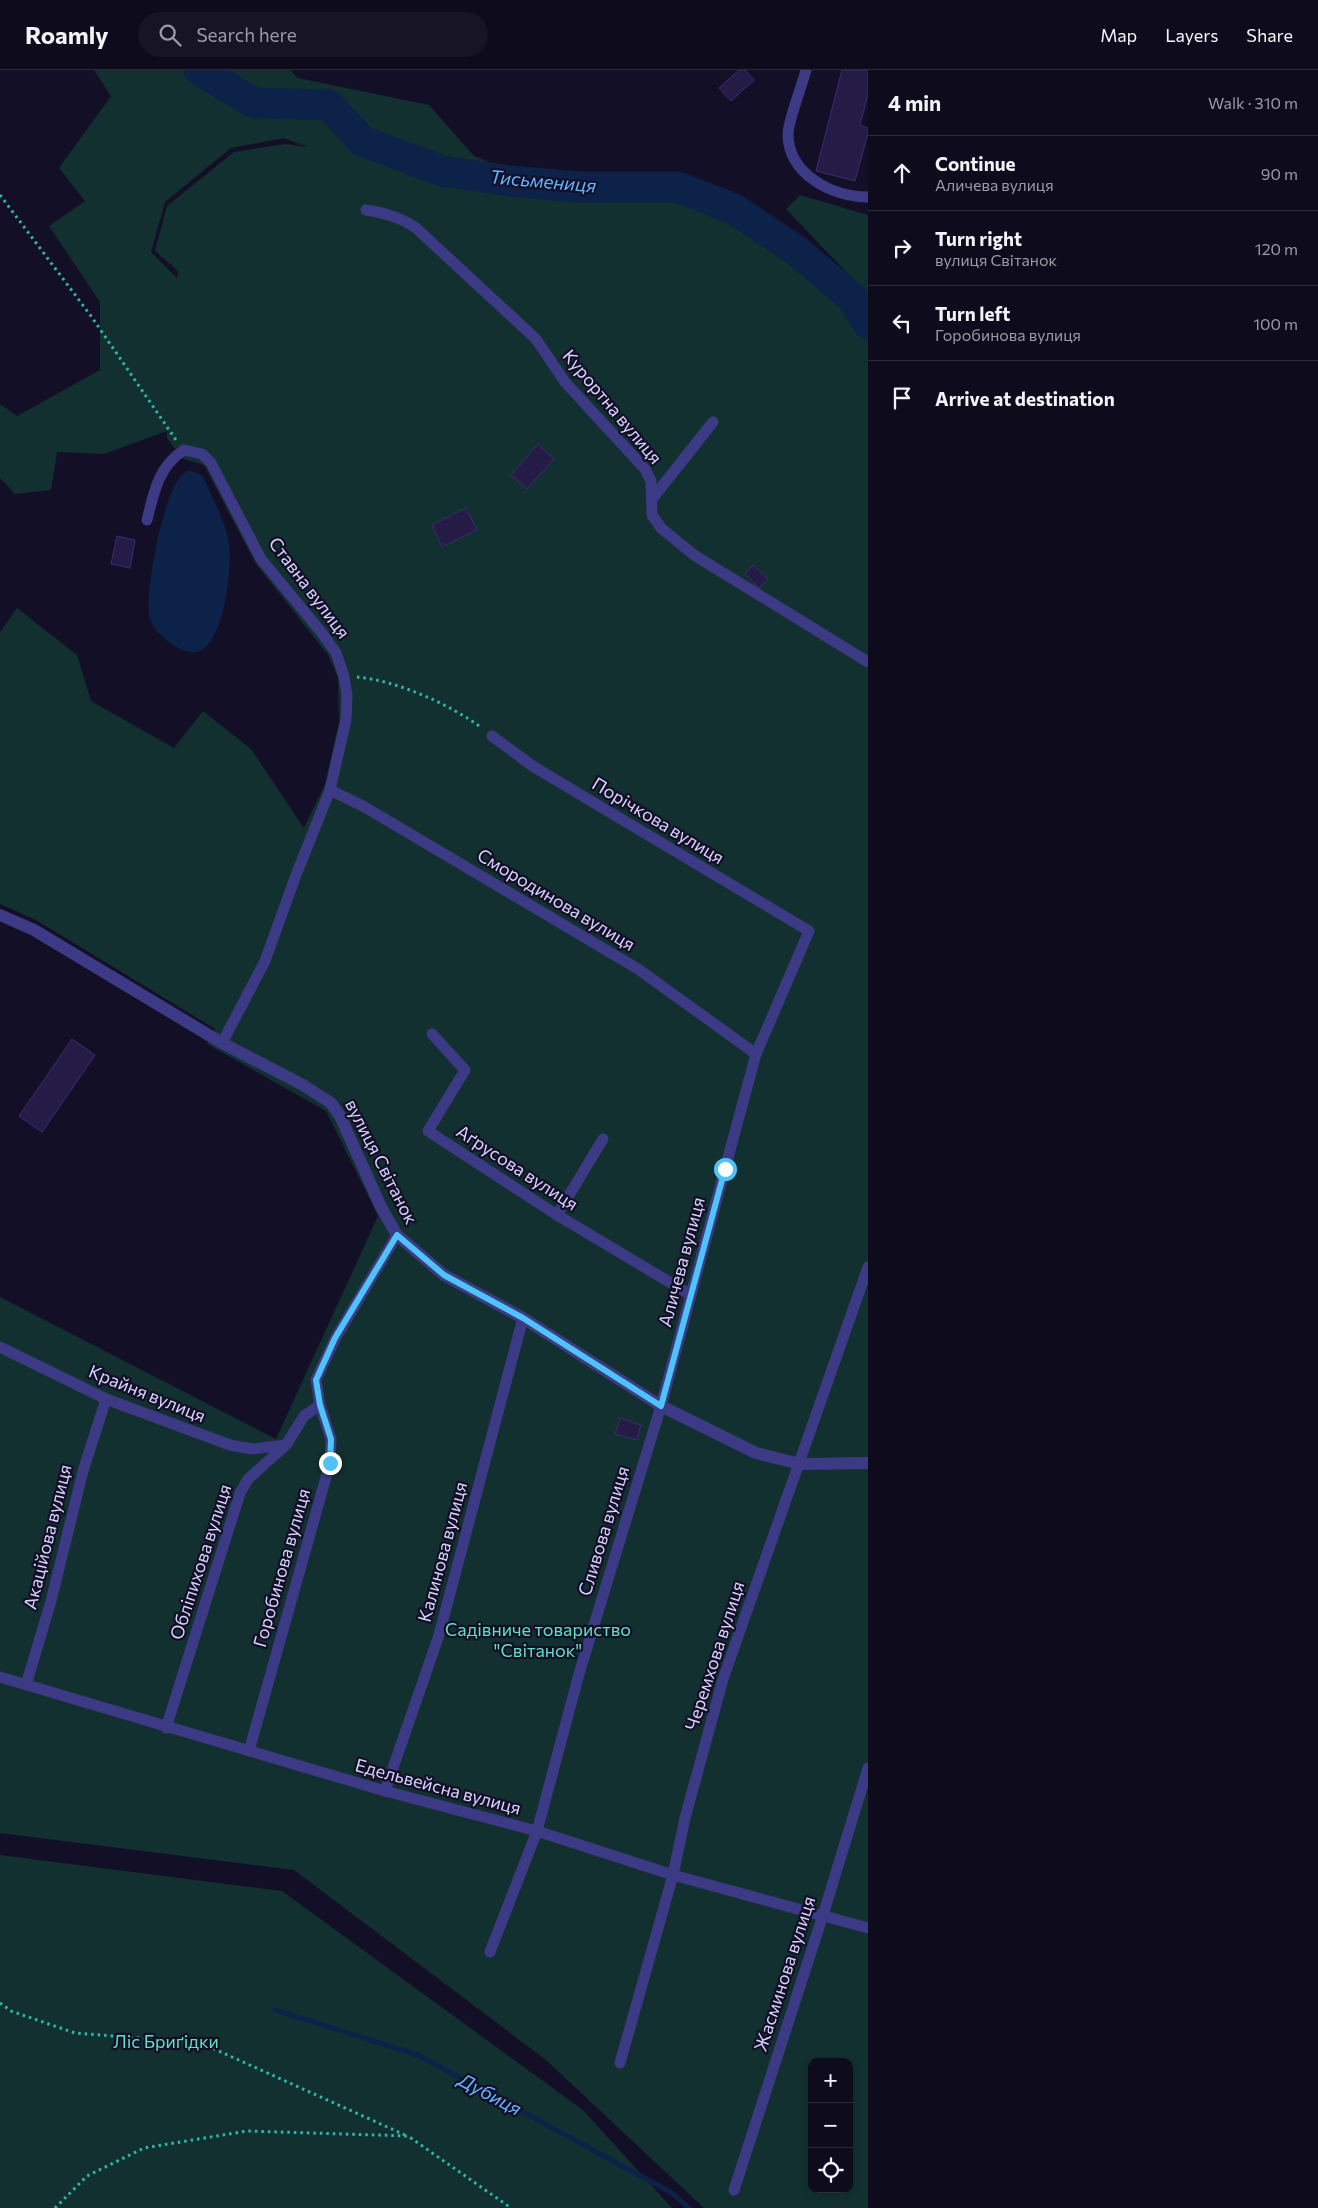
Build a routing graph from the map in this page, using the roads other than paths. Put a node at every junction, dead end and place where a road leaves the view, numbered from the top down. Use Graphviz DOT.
graph roads {
  1 [pos="806,70"];
  2 [pos="868,197"];
  3 [pos="366,210"];
  4 [pos="713,422"];
  5 [pos="652,499"];
  6 [pos="148,520"];
  7 [pos="868,662"];
  8 [pos="492,736"];
  9 [pos="330,790"];
  10 [pos="0,915"];
  11 [pos="809,931"];
  12 [pos="432,1034"];
  13 [pos="222,1043"];
  14 [pos="756,1054"];
  15 [pos="603,1139"];
  16 [pos="557,1215"];
  17 [pos="397,1235"];
  18 [pos="868,1268"];
  19 [pos="691,1295"];
  20 [pos="523,1318"];
  21 [pos="0,1347"];
  22 [pos="106,1399"];
  23 [pos="320,1405"];
  24 [pos="661,1406"];
  25 [pos="286,1445"];
  26 [pos="868,1462"];
  27 [pos="800,1464"];
  28 [pos="0,1677"];
  29 [pos="26,1685"];
  30 [pos="166,1728"];
  31 [pos="249,1751"];
  32 [pos="868,1768"];
  33 [pos="385,1791"];
  34 [pos="537,1831"];
  35 [pos="673,1875"];
  36 [pos="823,1915"];
  37 [pos="868,1928"];
  38 [pos="490,1952"];
  39 [pos="620,2063"];
  40 [pos="734,2190"];
  1 -- 2 [label="lane"];
  3 -- 5 [label="lane, Курортна вулиця"];
  4 -- 5 [label="lane"];
  5 -- 7 [label="lane, Курортна вулиця"];
  6 -- 9 [label="lane, Ставна вулиця"];
  8 -- 11 [label="lane, Порічкова вулиця"];
  9 -- 13 [label="lane, Ставна вулиця"];
  9 -- 14 [label="lane, Смородинова вулиця"];
  10 -- 13 [label="street, вулиця Світанок"];
  11 -- 14 [label="lane, Аличева вулиця"];
  12 -- 16 [label="lane, Аґрусова вулиця"];
  13 -- 17 [label="street, вулиця Світанок"];
  14 -- 19 [label="lane, Аличева вулиця"];
  15 -- 16 [label="lane"];
  16 -- 19 [label="lane, Аґрусова вулиця"];
  17 -- 20 [label="street, вулиця Світанок"];
  17 -- 23 [label="lane, Горобинова вулиця"];
  18 -- 27 [label="lane, Черемхова вулиця"];
  19 -- 24 [label="lane, Аличева вулиця"];
  20 -- 24 [label="street, вулиця Світанок"];
  20 -- 33 [label="lane, Калинова вулиця"];
  21 -- 22 [label="lane, Крайня вулиця"];
  22 -- 25 [label="lane, Крайня вулиця"];
  22 -- 29 [label="lane, Акаційова вулиця"];
  23 -- 25 [label="lane, Обліпихова вулиця"];
  23 -- 31 [label="lane, Горобинова вулиця"];
  24 -- 27 [label="street, вулиця Світанок"];
  24 -- 34 [label="lane, Сливова вулиця"];
  25 -- 30 [label="lane, Обліпихова вулиця"];
  26 -- 27 [label="street, вулиця Світанок"];
  27 -- 35 [label="lane, Черемхова вулиця"];
  28 -- 29 [label="lane, Едельвейсна вулиця"];
  29 -- 30 [label="lane, Едельвейсна вулиця"];
  30 -- 31 [label="lane, Едельвейсна вулиця"];
  31 -- 33 [label="lane, Едельвейсна вулиця"];
  32 -- 36 [label="lane, Жасминова вулиця"];
  33 -- 34 [label="lane, Едельвейсна вулиця"];
  34 -- 35 [label="lane, Едельвейсна вулиця"];
  34 -- 38 [label="lane, Сливова вулиця"];
  35 -- 36 [label="lane, Едельвейсна вулиця"];
  35 -- 39 [label="lane, Черемхова вулиця"];
  36 -- 37 [label="lane, Едельвейсна вулиця"];
  36 -- 40 [label="lane, Жасминова вулиця"];
}
